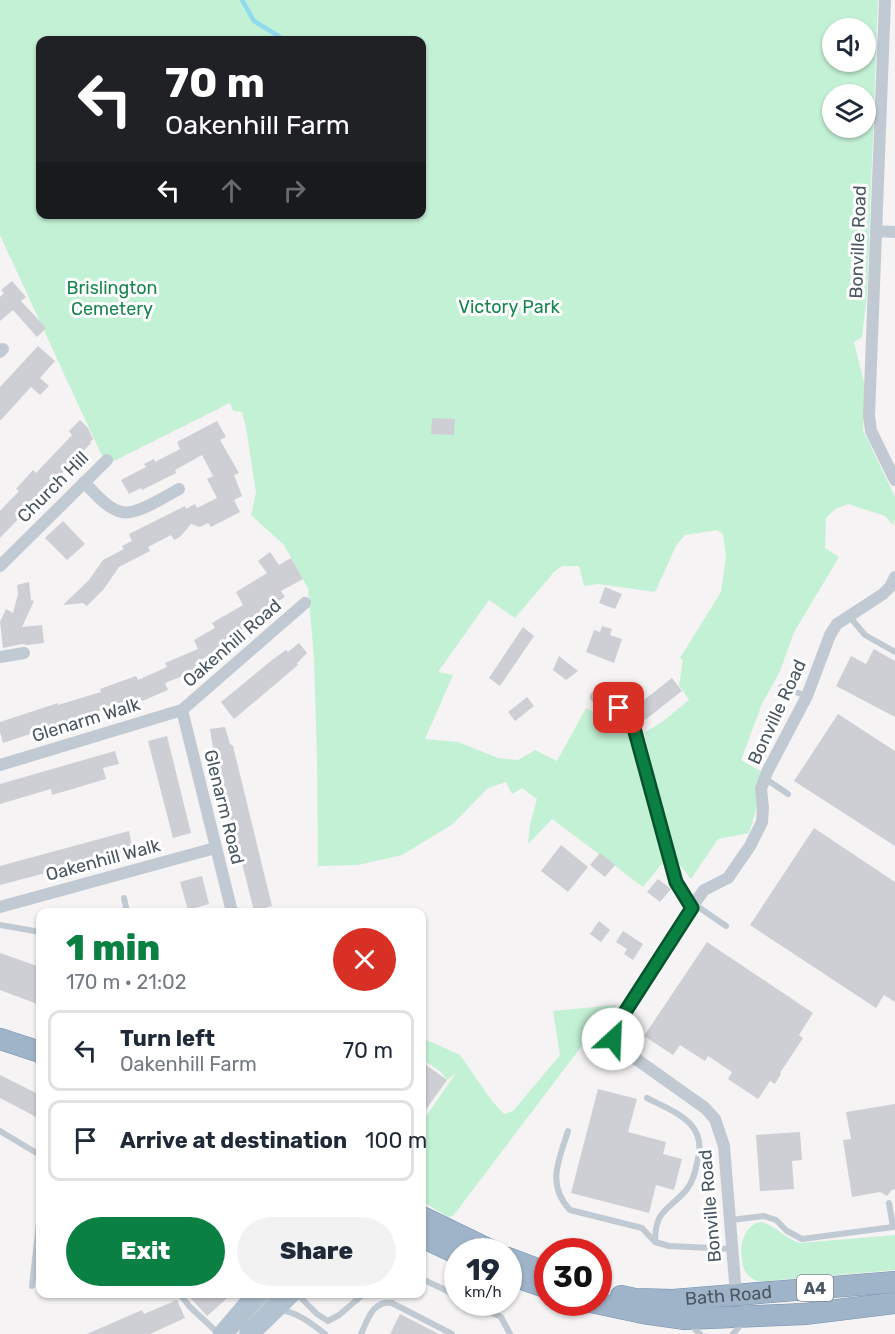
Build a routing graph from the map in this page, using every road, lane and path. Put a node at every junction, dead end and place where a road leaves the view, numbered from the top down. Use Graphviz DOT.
graph roads {
  1 [pos="885,0"];
  2 [pos="877,231"];
  3 [pos="895,232"];
  4 [pos="106,460"];
  5 [pos="895,480"];
  6 [pos="84,482"];
  7 [pos="179,489"];
  8 [pos="0,566"];
  9 [pos="895,578"];
  10 [pos="305,603"];
  11 [pos="849,616"];
  12 [pos="895,652"];
  13 [pos="24,653"];
  14 [pos="0,657"];
  15 [pos="781,687"];
  16 [pos="807,696"];
  17 [pos="596,697"];
  18 [pos="182,710"];
  19 [pos="0,765"];
  20 [pos="766,779"];
  21 [pos="788,794"];
  22 [pos="215,848"];
  23 [pos="124,898"];
  24 [pos="693,906"];
  25 [pos="0,907"];
  26 [pos="126,908"];
  27 [pos="231,908"];
  28 [pos="0,925"];
  29 [pos="726,926"];
  30 [pos="36,931"];
  31 [pos="0,1039"];
  32 [pos="36,1051"];
  33 [pos="646,1098"];
  34 [pos="0,1131"];
  35 [pos="568,1131"];
  36 [pos="36,1153"];
  37 [pos="889,1203"];
  38 [pos="426,1219"];
  39 [pos="731,1220"];
  40 [pos="426,1238"];
  41 [pos="465,1238"];
  42 [pos="655,1242"];
  43 [pos="444,1247"];
  44 [pos="732,1249"];
  45 [pos="36,1250"];
  46 [pos="426,1281"];
  47 [pos="895,1282"];
  48 [pos="32,1286"];
  49 [pos="444,1289"];
  50 [pos="612,1293"];
  51 [pos="735,1295"];
  52 [pos="183,1298"];
  53 [pos="254,1298"];
  54 [pos="302,1298"];
  55 [pos="359,1298"];
  56 [pos="275,1301"];
  57 [pos="895,1303"];
  58 [pos="612,1306"];
  59 [pos="499,1316"];
  60 [pos="750,1316"];
  61 [pos="693,1326"];
  62 [pos="222,1334"];
  63 [pos="249,1334"];
  64 [pos="325,1334"];
  65 [pos="361,1334"];
  66 [pos="452,1334"];
  67 [pos="510,1334"];
  68 [pos="733,1334"];
  1 -- 2 [label="street, Bonville Road"];
  2 -- 3 [label="street"];
  2 -- 5 [label="street, Bonville Road"];
  4 -- 6 [label="street, Church Hill"];
  6 -- 7 [label="street"];
  6 -- 8 [label="street, Church Hill"];
  9 -- 11 [label="street, Bonville Road"];
  10 -- 18 [label="street, Oakenhill Road"];
  11 -- 12 [label="lane"];
  11 -- 16 [label="street, Bonville Road"];
  13 -- 14 [label="street"];
  15 -- 16 [label="lane"];
  16 -- 20 [label="street, Bonville Road"];
  17 -- 24 [label="street"];
  18 -- 19 [label="street, Glenarm Walk"];
  18 -- 22 [label="street, Glenarm Road"];
  20 -- 21 [label="lane"];
  20 -- 24 [label="street, Bonville Road"];
  22 -- 25 [label="street, Oakenhill Walk"];
  22 -- 27 [label="street, Glenarm Road"];
  23 -- 26 [label="lane"];
  24 -- 29 [label="lane"];
  24 -- 39 [label="street, Bonville Road"];
  28 -- 30 [label="lane"];
  31 -- 32 [label="highway"];
  33 -- 42 [label="lane"];
  34 -- 36 [label="lane"];
  35 -- 42 [label="lane"];
  37 -- 39 [label="lane"];
  38 -- 41 [label="highway"];
  39 -- 44 [label="street, Bonville Road"];
  40 -- 43 [label="highway"];
  42 -- 44 [label="lane"];
  44 -- 51 [label="street, Bonville Road"];
  45 -- 48 [label="lane"];
  46 -- 49 [label="lane"];
  47 -- 51 [label="highway, Bath Road / A4"];
  50 -- 51 [label="highway, Bath Road / A4"];
  52 -- 62 [label="lane"];
  53 -- 62 [label="main road"];
  54 -- 55 [label="lane"];
  56 -- 62 [label="lane"];
  56 -- 63 [label="main road"];
  56 -- 64 [label="lane"];
  57 -- 60 [label="highway, Bath Road / A4"];
  58 -- 61 [label="highway, Bath Road / A4"];
  59 -- 67 [label="lane"];
  60 -- 61 [label="highway, Bath Road / A4"];
  60 -- 68 [label="lane"];
  65 -- 66 [label="lane"];
}
